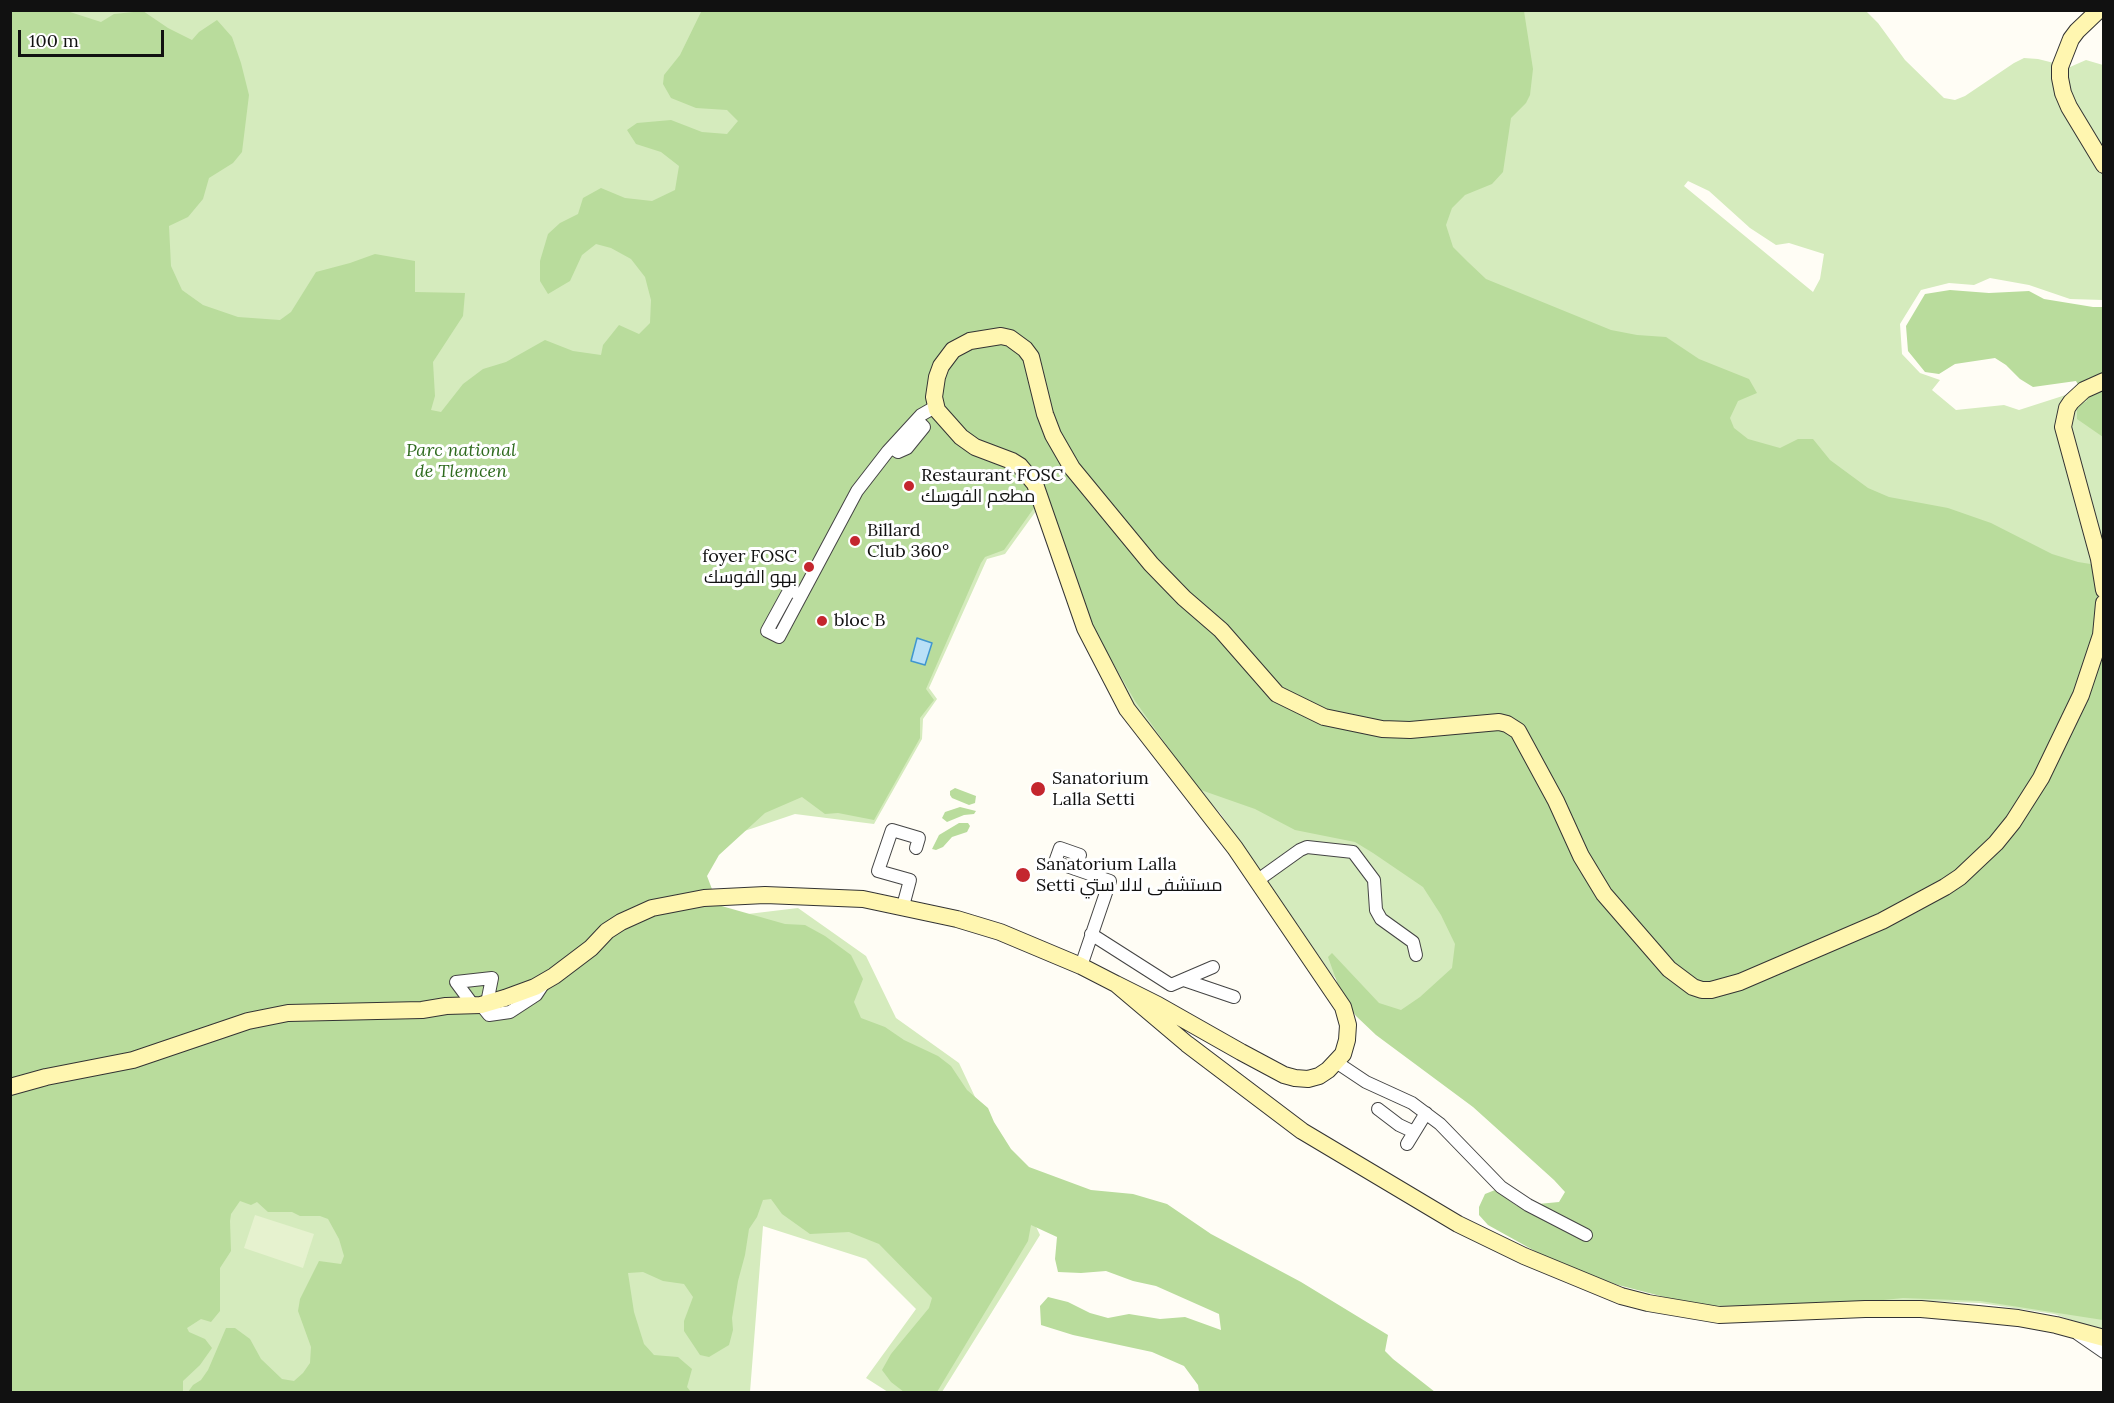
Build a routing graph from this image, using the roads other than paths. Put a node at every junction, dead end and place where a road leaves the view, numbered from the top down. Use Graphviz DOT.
graph roads {
  1 [pos="2099,10"];
  2 [pos="2103,165"];
  3 [pos="2103,381"];
  4 [pos="935,407"];
  5 [pos="2103,590"];
  6 [pos="801,596"];
  7 [pos="2103,603"];
  8 [pos="916,848"];
  9 [pos="1076,869"];
  10 [pos="1258,880"];
  11 [pos="903,906"];
  12 [pos="1091,934"];
  13 [pos="1416,955"];
  14 [pos="1080,966"];
  15 [pos="1214,967"];
  16 [pos="1184,980"];
  17 [pos="1116,984"];
  18 [pos="1234,997"];
  19 [pos="1336,1062"];
  20 [pos="10,1087"];
  21 [pos="1378,1109"];
  22 [pos="1426,1113"];
  23 [pos="1414,1132"];
  24 [pos="1407,1144"];
  25 [pos="1586,1235"];
  26 [pos="2070,1328"];
  27 [pos="2103,1338"];
  28 [pos="2103,1352"];
  1 -- 2 [label="main road"];
  3 -- 5 [label="main road"];
  4 -- 6 [label="street"];
  4 -- 7 [label="main road"];
  4 -- 10 [label="main road"];
  8 -- 11 [label="street"];
  9 -- 12 [label="street"];
  10 -- 13 [label="street"];
  10 -- 19 [label="main road"];
  11 -- 14 [label="main road"];
  11 -- 20 [label="main road"];
  12 -- 14 [label="street"];
  12 -- 16 [label="street"];
  14 -- 17 [label="main road"];
  15 -- 16 [label="street"];
  16 -- 18 [label="street"];
  17 -- 19 [label="main road"];
  17 -- 26 [label="main road"];
  19 -- 22 [label="street"];
  21 -- 23 [label="street"];
  22 -- 23 [label="street"];
  22 -- 25 [label="street"];
  23 -- 24 [label="street"];
  26 -- 27 [label="main road"];
  26 -- 28 [label="street"];
}
